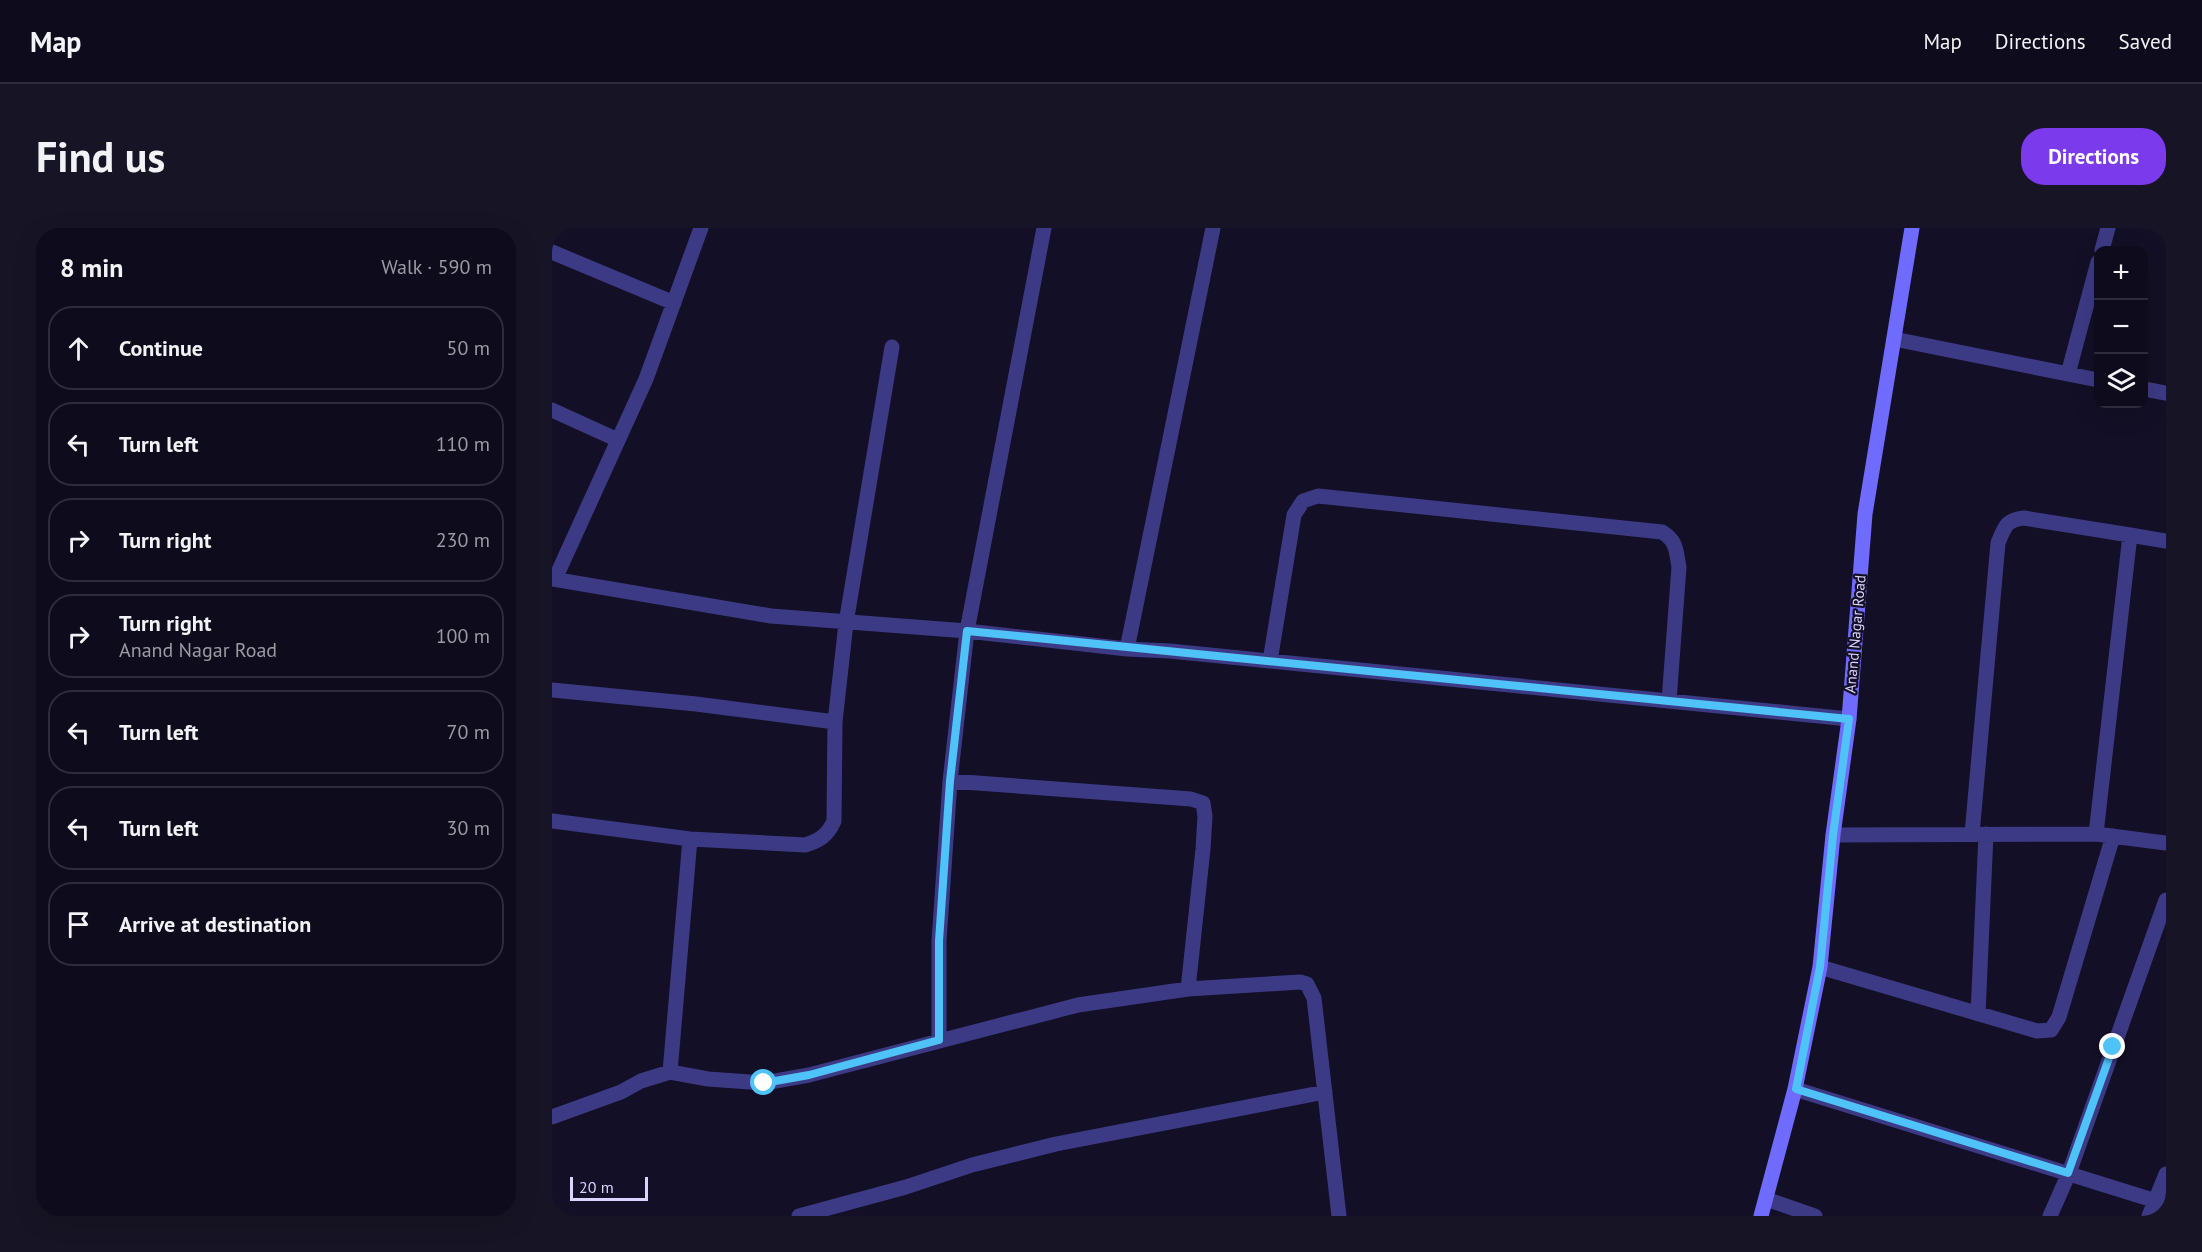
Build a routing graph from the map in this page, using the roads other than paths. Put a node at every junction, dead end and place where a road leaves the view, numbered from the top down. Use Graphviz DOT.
graph roads {
  1 [pos="701,228"];
  2 [pos="1044,228"];
  3 [pos="1213,228"];
  4 [pos="1912,228"];
  5 [pos="2108,228"];
  6 [pos="2103,246"];
  7 [pos="552,252"];
  8 [pos="2094,277"];
  9 [pos="674,303"];
  10 [pos="1894,339"];
  11 [pos="892,347"];
  12 [pos="2068,374"];
  13 [pos="2094,379"];
  14 [pos="2148,390"];
  15 [pos="2166,393"];
  16 [pos="552,410"];
  17 [pos="618,440"];
  18 [pos="2130,536"];
  19 [pos="2166,541"];
  20 [pos="553,579"];
  21 [pos="846,623"];
  22 [pos="967,631"];
  23 [pos="1127,649"];
  24 [pos="1270,661"];
  25 [pos="552,690"];
  26 [pos="1669,701"];
  27 [pos="1849,719"];
  28 [pos="835,722"];
  29 [pos="950,781"];
  30 [pos="552,821"];
  31 [pos="1979,834"];
  32 [pos="2096,834"];
  33 [pos="1833,835"];
  34 [pos="2113,836"];
  35 [pos="690,839"];
  36 [pos="2166,843"];
  37 [pos="2166,900"];
  38 [pos="1820,967"];
  39 [pos="1188,989"];
  40 [pos="1978,1014"];
  41 [pos="939,1040"];
  42 [pos="670,1072"];
  43 [pos="1796,1089"];
  44 [pos="1325,1092"];
  45 [pos="552,1117"];
  46 [pos="2068,1173"];
  47 [pos="2166,1174"];
  48 [pos="1766,1199"];
  49 [pos="2161,1202"];
  50 [pos="799,1216"];
  51 [pos="1339,1216"];
  52 [pos="1761,1216"];
  53 [pos="1815,1216"];
  54 [pos="2050,1216"];
  55 [pos="2149,1216"];
  1 -- 9 [label="street"];
  2 -- 22 [label="street"];
  3 -- 23 [label="street"];
  4 -- 10 [label="street, Anand Nagar Road"];
  5 -- 6 [label="street"];
  7 -- 9 [label="street"];
  8 -- 12 [label="street"];
  9 -- 17 [label="street"];
  10 -- 12 [label="street"];
  10 -- 27 [label="street, Anand Nagar Road"];
  11 -- 21 [label="street"];
  12 -- 13 [label="street"];
  14 -- 15 [label="street"];
  16 -- 17 [label="street"];
  17 -- 20 [label="street"];
  18 -- 19 [label="street"];
  18 -- 31 [label="street"];
  18 -- 32 [label="street"];
  20 -- 21 [label="street"];
  21 -- 22 [label="street"];
  21 -- 28 [label="street"];
  22 -- 23 [label="street"];
  22 -- 29 [label="street"];
  23 -- 24 [label="street"];
  24 -- 26 [label="street"];
  24 -- 26 [label="street"];
  25 -- 28 [label="street"];
  26 -- 27 [label="street"];
  27 -- 33 [label="street, Anand Nagar Road"];
  28 -- 35 [label="street"];
  29 -- 39 [label="street"];
  29 -- 41 [label="street"];
  30 -- 35 [label="street"];
  31 -- 32 [label="street"];
  31 -- 33 [label="street"];
  31 -- 40 [label="street"];
  32 -- 34 [label="street"];
  33 -- 38 [label="street, Anand Nagar Road"];
  34 -- 36 [label="street"];
  34 -- 40 [label="street"];
  35 -- 42 [label="street"];
  37 -- 46 [label="street"];
  38 -- 40 [label="street"];
  38 -- 43 [label="street, Anand Nagar Road"];
  39 -- 41 [label="street"];
  39 -- 44 [label="street"];
  41 -- 42 [label="street"];
  42 -- 45 [label="street"];
  43 -- 46 [label="street"];
  43 -- 48 [label="street, Anand Nagar Road"];
  44 -- 50 [label="street"];
  44 -- 51 [label="street"];
  46 -- 49 [label="street"];
  46 -- 54 [label="street"];
  47 -- 49 [label="street"];
  48 -- 52 [label="street, Anand Nagar Road"];
  48 -- 53 [label="street"];
  49 -- 55 [label="street"];
}
